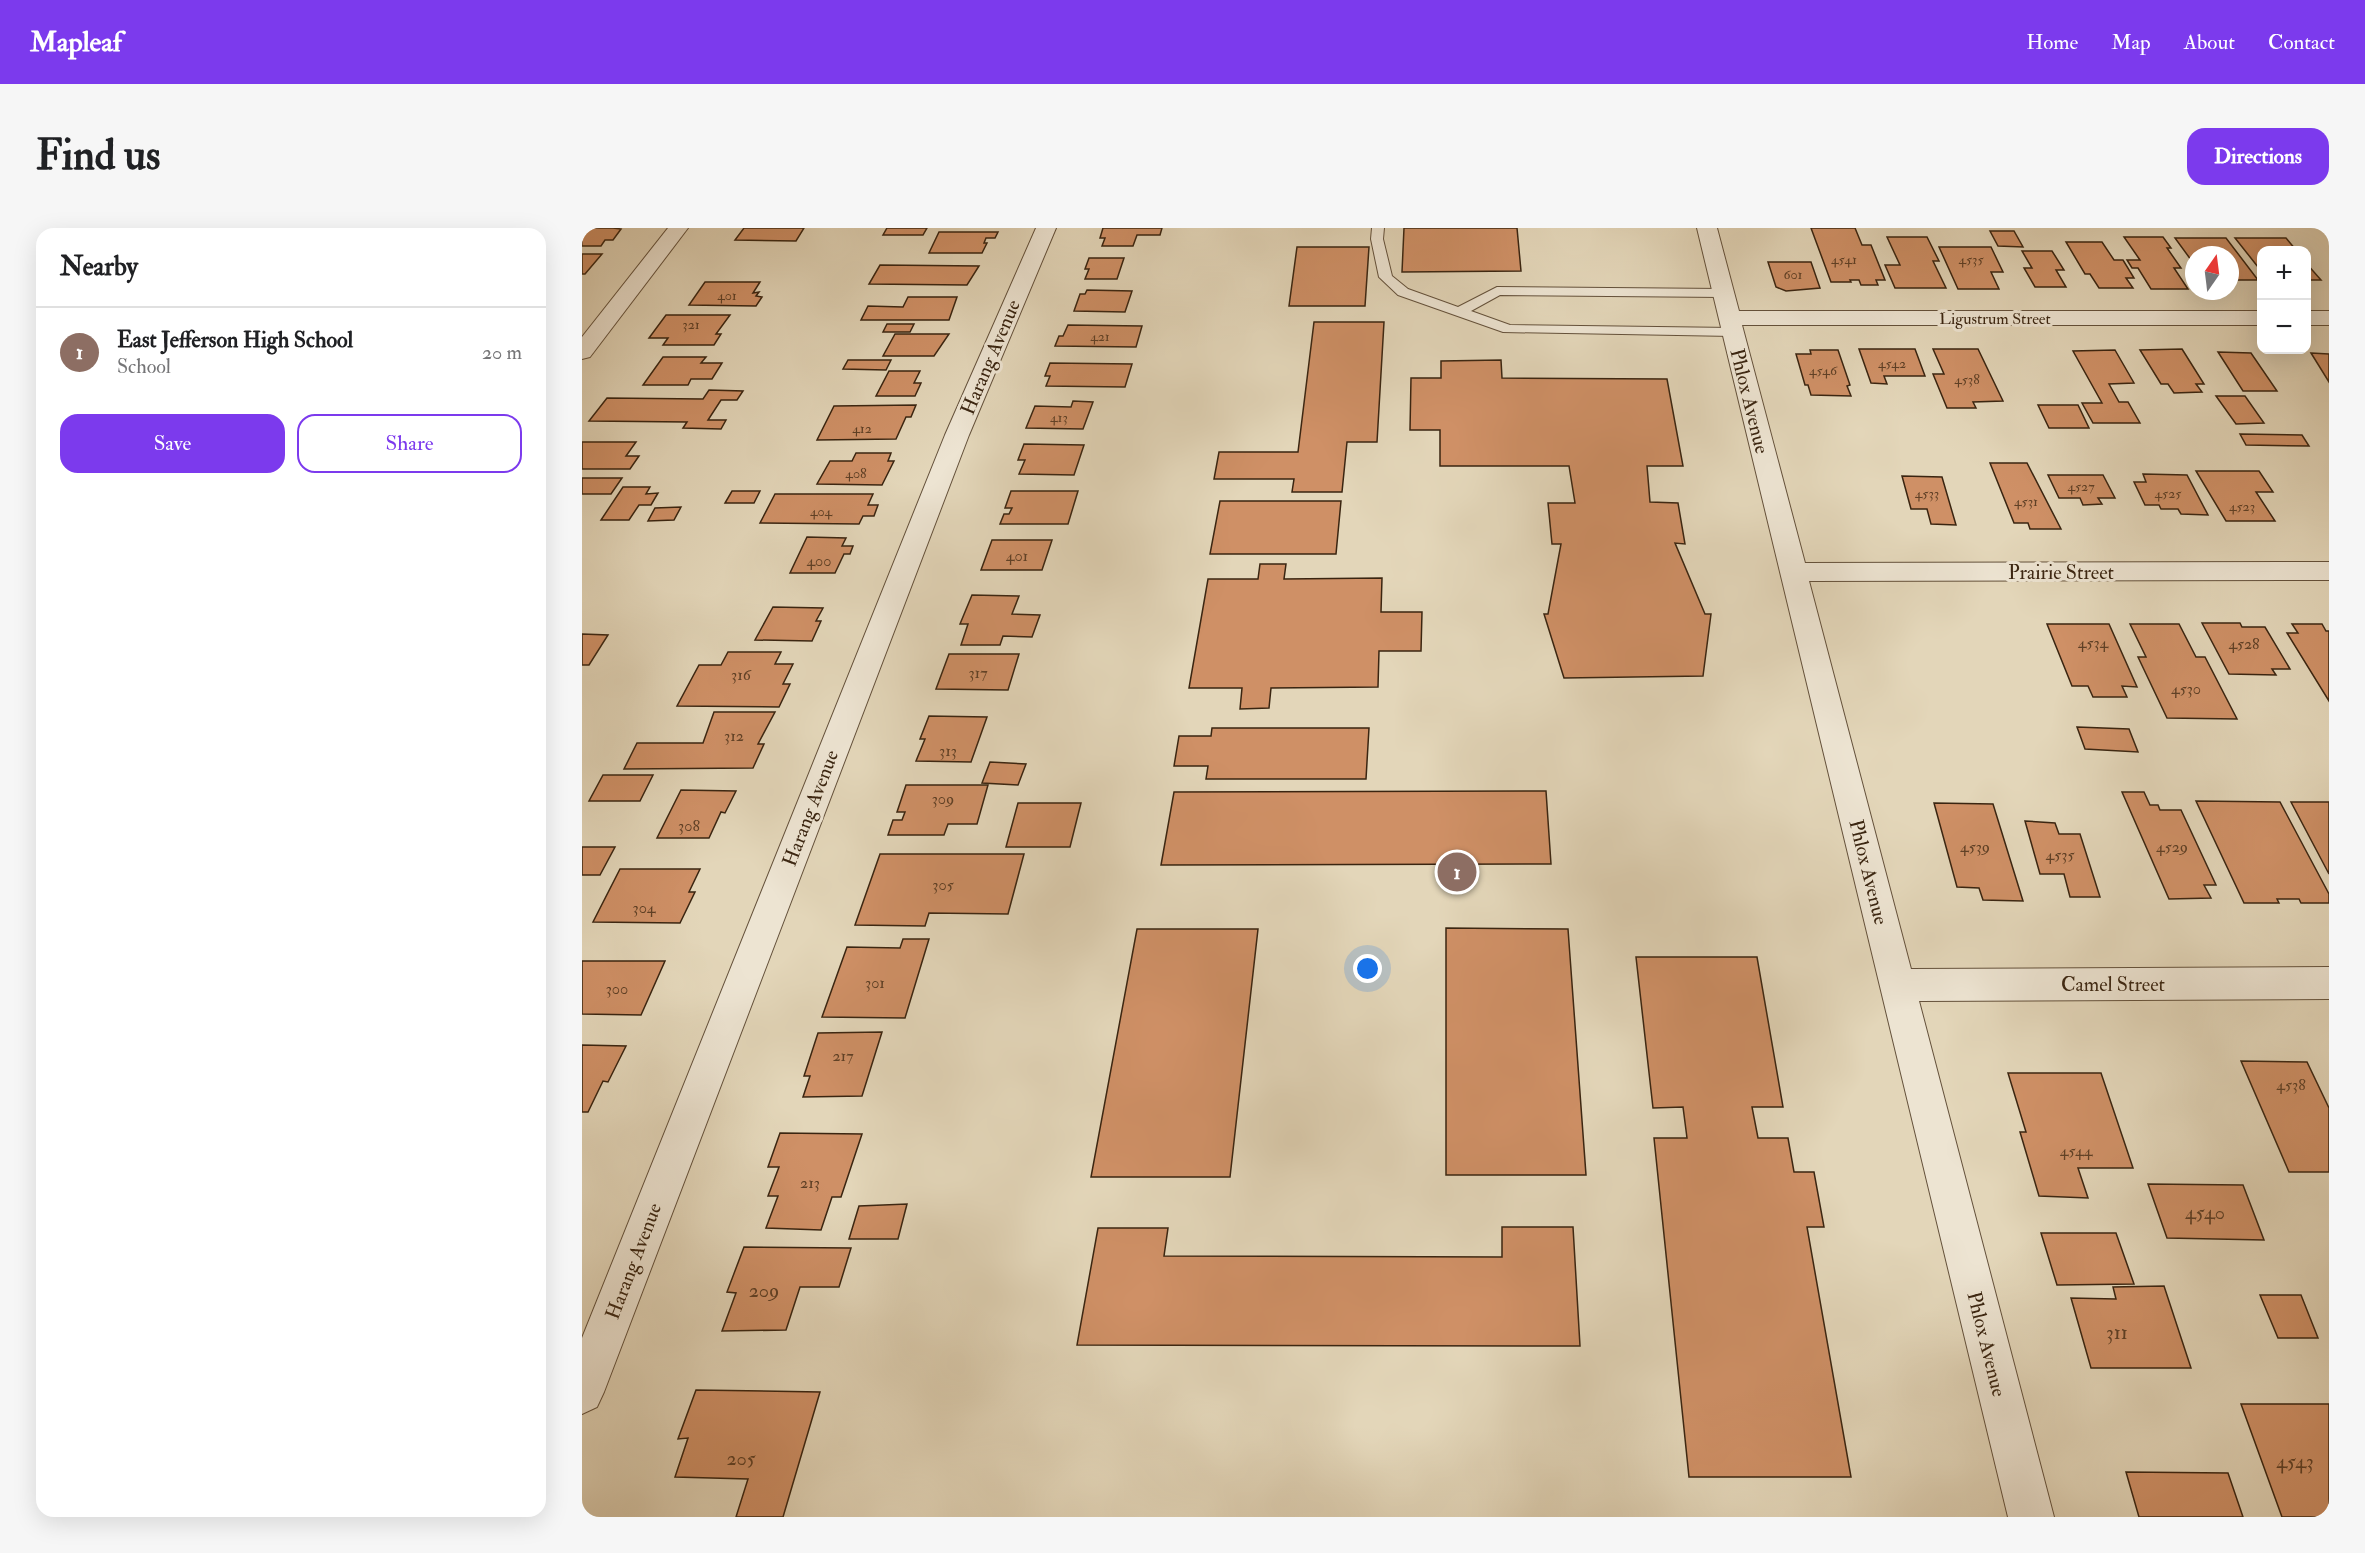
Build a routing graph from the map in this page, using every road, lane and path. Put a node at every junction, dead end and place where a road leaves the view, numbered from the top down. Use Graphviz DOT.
graph roads {
  1 [pos="678,228"];
  2 [pos="1046,228"];
  3 [pos="1378,228"];
  4 [pos="1707,228"];
  5 [pos="1460,312"];
  6 [pos="1728,314"];
  7 [pos="2257,318"];
  8 [pos="2311,318"];
  9 [pos="2329,318"];
  10 [pos="590,333"];
  11 [pos="582,352"];
  12 [pos="2329,571"];
  13 [pos="1793,572"];
  14 [pos="2329,983"];
  15 [pos="1897,985"];
  16 [pos="582,1392"];
  17 [pos="2031,1517"];
  1 -- 10 [label="street"];
  2 -- 16 [label="street, Harang Avenue"];
  3 -- 5 [label="lane"];
  4 -- 6 [label="street, Phlox Avenue"];
  5 -- 6 [label="lane"];
  5 -- 6 [label="lane"];
  6 -- 7 [label="street, Ligustrum Street"];
  6 -- 13 [label="street, Phlox Avenue"];
  8 -- 9 [label="street"];
  10 -- 11 [label="street"];
  12 -- 13 [label="street, Prairie Street"];
  13 -- 15 [label="street, Phlox Avenue"];
  14 -- 15 [label="street, Camel Street"];
  15 -- 17 [label="street, Phlox Avenue"];
}
